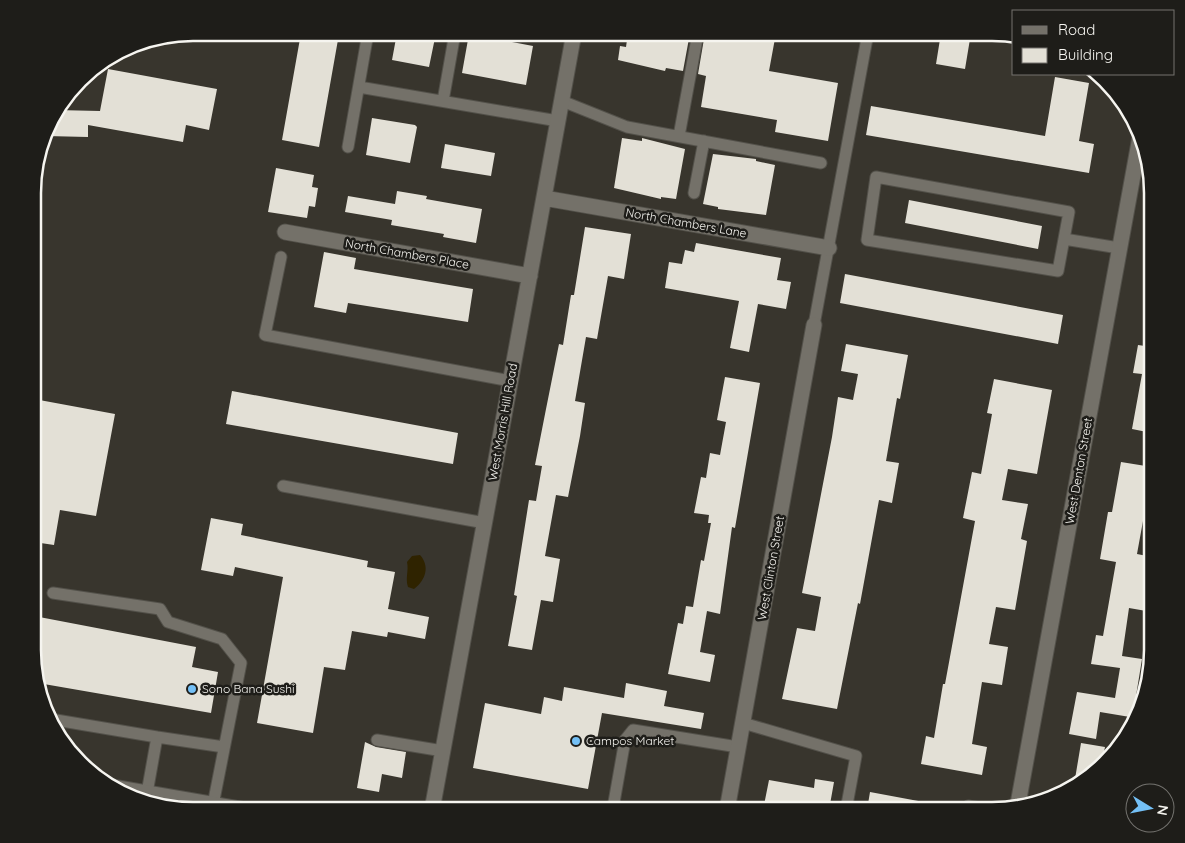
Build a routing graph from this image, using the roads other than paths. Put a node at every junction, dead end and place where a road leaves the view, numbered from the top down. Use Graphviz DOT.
graph roads {
  1 [pos="367,41"];
  2 [pos="454,41"];
  3 [pos="573,41"];
  4 [pos="696,42"];
  5 [pos="866,42"];
  6 [pos="359,87"];
  7 [pos="443,101"];
  8 [pos="562,101"];
  9 [pos="558,121"];
  10 [pos="679,136"];
  11 [pos="704,141"];
  12 [pos="348,147"];
  13 [pos="1138,150"];
  14 [pos="821,163"];
  15 [pos="694,193"];
  16 [pos="544,198"];
  17 [pos="285,232"];
  18 [pos="1064,239"];
  19 [pos="829,248"];
  20 [pos="1119,248"];
  21 [pos="281,257"];
  22 [pos="530,276"];
  23 [pos="814,325"];
  24 [pos="511,381"];
  25 [pos="283,486"];
  26 [pos="485,523"];
  27 [pos="53,593"];
  28 [pos="59,720"];
  29 [pos="743,723"];
  30 [pos="157,737"];
  31 [pos="377,740"];
  32 [pos="738,746"];
  33 [pos="224,747"];
  34 [pos="443,751"];
  35 [pos="144,793"];
  36 [pos="153,797"];
  37 [pos="167,799"];
  38 [pos="1019,799"];
  39 [pos="213,801"];
  40 [pos="434,801"];
  41 [pos="614,802"];
  42 [pos="728,802"];
  43 [pos="848,802"];
  1 -- 6 [label="lane"];
  2 -- 7 [label="lane"];
  3 -- 8 [label="street, West Morris Hill Road"];
  4 -- 10 [label="lane"];
  5 -- 19 [label="lane"];
  6 -- 7 [label="lane"];
  6 -- 12 [label="lane"];
  7 -- 9 [label="lane"];
  8 -- 9 [label="street, West Morris Hill Road"];
  8 -- 10 [label="lane"];
  9 -- 16 [label="street, West Morris Hill Road"];
  10 -- 11 [label="lane"];
  11 -- 14 [label="lane"];
  11 -- 15 [label="lane"];
  13 -- 20 [label="street, West Denton Street"];
  16 -- 19 [label="street, North Chambers Lane"];
  16 -- 22 [label="street, West Morris Hill Road"];
  17 -- 22 [label="street, North Chambers Place"];
  18 -- 18 [label="lane"];
  18 -- 20 [label="lane"];
  19 -- 23 [label="lane"];
  20 -- 38 [label="street, West Denton Street"];
  21 -- 24 [label="lane"];
  22 -- 24 [label="street, West Morris Hill Road"];
  23 -- 29 [label="street, West Clinton Street"];
  24 -- 26 [label="street, West Morris Hill Road"];
  25 -- 26 [label="lane"];
  26 -- 34 [label="street, West Morris Hill Road"];
  27 -- 33 [label="lane"];
  28 -- 30 [label="lane"];
  29 -- 32 [label="street, West Clinton Street"];
  29 -- 43 [label="lane"];
  30 -- 33 [label="lane"];
  30 -- 35 [label="lane"];
  31 -- 34 [label="lane"];
  32 -- 41 [label="lane"];
  32 -- 42 [label="street, West Clinton Street"];
  33 -- 39 [label="lane"];
  34 -- 40 [label="street, West Morris Hill Road"];
  36 -- 37 [label="street"];
}
